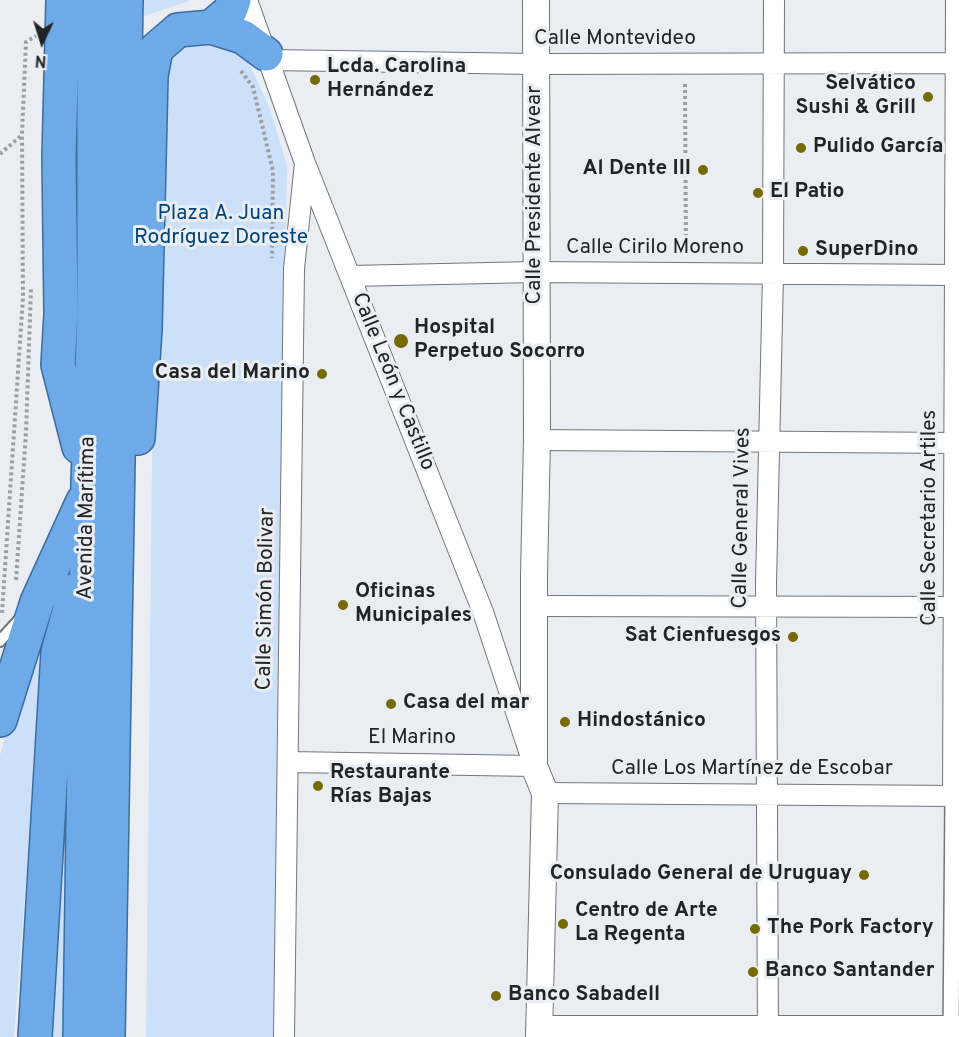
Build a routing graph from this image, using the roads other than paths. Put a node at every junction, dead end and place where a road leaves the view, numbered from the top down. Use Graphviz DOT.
graph roads {
  1 [pos="63,0"];
  2 [pos="94,0"];
  3 [pos="126,0"];
  4 [pos="234,0"];
  5 [pos="247,0"];
  6 [pos="536,0"];
  7 [pos="774,0"];
  8 [pos="956,0"];
  9 [pos="211,27"];
  10 [pos="259,61"];
  11 [pos="958,63"];
  12 [pos="537,64"];
  13 [pos="774,64"];
  14 [pos="305,163"];
  15 [pos="536,272"];
  16 [pos="772,274"];
  17 [pos="958,275"];
  18 [pos="350,276"];
  19 [pos="537,440"];
  20 [pos="769,441"];
  21 [pos="957,443"];
  22 [pos="88,486"];
  23 [pos="102,548"];
  24 [pos="20,598"];
  25 [pos="533,606"];
  26 [pos="766,607"];
  27 [pos="957,607"];
  28 [pos="0,641"];
  29 [pos="0,720"];
  30 [pos="289,762"];
  31 [pos="534,766"];
  32 [pos="545,793"];
  33 [pos="766,794"];
  34 [pos="956,796"];
  35 [pos="768,1032"];
  36 [pos="953,1032"];
  37 [pos="539,1033"];
  38 [pos="35,1037"];
  39 [pos="80,1037"];
  40 [pos="108,1037"];
  41 [pos="284,1037"];
  1 -- 22 [label="highway"];
  2 -- 22 [label="highway, Avenida Marítima"];
  3 -- 23 [label="highway, Avenida Marítima"];
  4 -- 9 [label="highway"];
  5 -- 10 [label="street, Calle León y Castillo"];
  6 -- 12 [label="street, Calle Presidente Alvear"];
  7 -- 13 [label="street, Calle General Vives"];
  8 -- 11 [label="street, Calle Secretario Artiles"];
  9 -- 10 [label="highway"];
  9 -- 23 [label="highway"];
  10 -- 12 [label="street, Calle Montevideo"];
  10 -- 14 [label="street, Calle León y Castillo"];
  11 -- 13 [label="street, Calle Montevideo"];
  11 -- 17 [label="street, Calle Secretario Artiles"];
  12 -- 13 [label="street, Calle Montevideo"];
  12 -- 15 [label="street, Calle Presidente Alvear"];
  13 -- 16 [label="street, Calle General Vives"];
  14 -- 18 [label="street, Calle León y Castillo"];
  14 -- 30 [label="street, Calle Simón Bolivar"];
  15 -- 16 [label="street, Calle Cirilo Moreno"];
  15 -- 18 [label="street, Calle Cirilo Moreno"];
  15 -- 19 [label="street, Calle Presidente Alvear"];
  16 -- 17 [label="street, Calle Cirilo Moreno"];
  16 -- 20 [label="street, Calle General Vives"];
  17 -- 21 [label="street, Calle Secretario Artiles"];
  18 -- 31 [label="street, Calle León y Castillo"];
  19 -- 20 [label="street"];
  19 -- 25 [label="street, Calle Presidente Alvear"];
  20 -- 21 [label="street"];
  20 -- 26 [label="street, Calle General Vives"];
  21 -- 27 [label="street, Calle Secretario Artiles"];
  22 -- 23 [label="highway, Avenida Marítima"];
  22 -- 24 [label="highway"];
  23 -- 38 [label="highway"];
  23 -- 39 [label="highway, Avenida Marítima"];
  23 -- 40 [label="highway, Avenida Marítima"];
  24 -- 28 [label="lane"];
  24 -- 29 [label="highway"];
  25 -- 26 [label="street"];
  25 -- 31 [label="street, Calle León y Castillo"];
  26 -- 27 [label="street"];
  26 -- 33 [label="street, Calle General Vives"];
  27 -- 34 [label="street, Calle Secretario Artiles"];
  30 -- 31 [label="street, El Marino"];
  30 -- 41 [label="street, Calle Simón Bolivar"];
  31 -- 32 [label="street, Calle León y Castillo"];
  32 -- 33 [label="street, Calle Los Martínez de Escobar"];
  32 -- 37 [label="street, Calle León y Castillo"];
  33 -- 34 [label="street, Calle Los Martínez de Escobar"];
  33 -- 35 [label="street, Calle General Vives"];
  34 -- 36 [label="street, Calle Secretario Artiles"];
  35 -- 36 [label="street"];
  35 -- 37 [label="street"];
}
